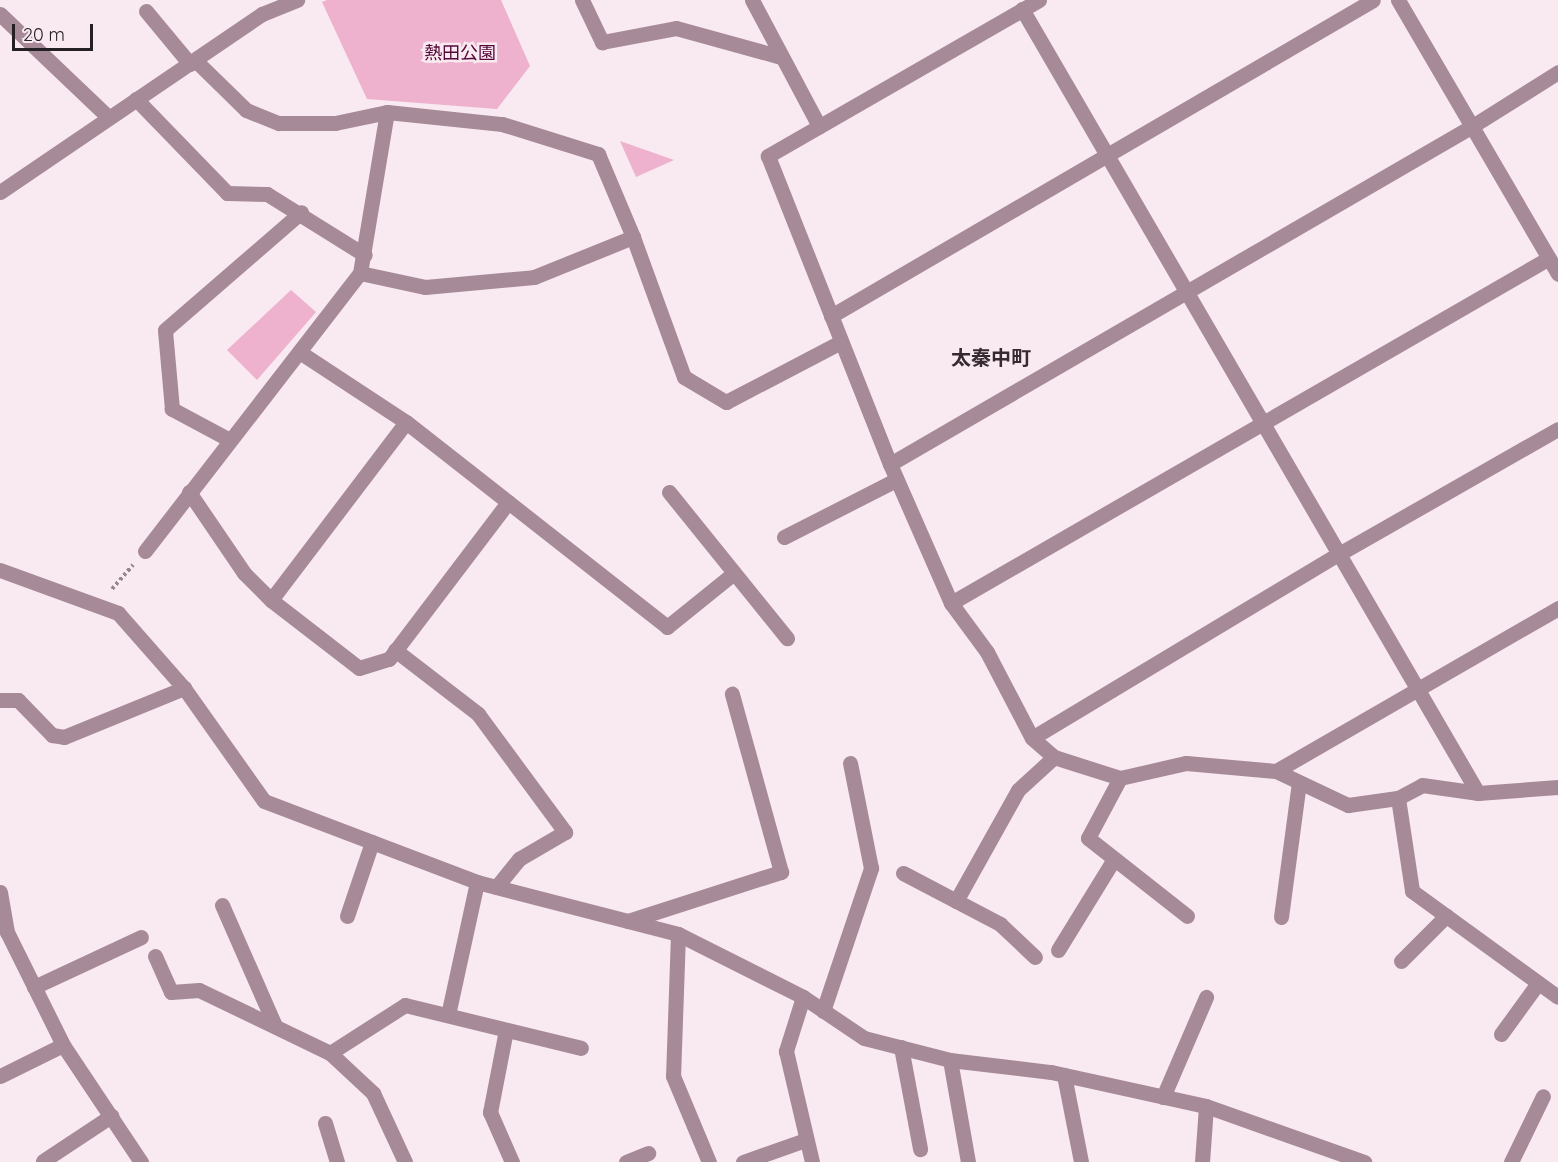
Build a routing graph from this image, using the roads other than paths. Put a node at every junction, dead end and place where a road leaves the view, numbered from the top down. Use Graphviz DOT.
graph roads {
  1 [pos="297,0"];
  2 [pos="582,0"];
  3 [pos="752,0"];
  4 [pos="1039,0"];
  5 [pos="1373,0"];
  6 [pos="1398,0"];
  7 [pos="1022,9"];
  8 [pos="146,11"];
  9 [pos="0,15"];
  10 [pos="778,56"];
  11 [pos="193,62"];
  12 [pos="1558,72"];
  13 [pos="136,99"];
  14 [pos="387,112"];
  15 [pos="108,117"];
  16 [pos="1474,125"];
  17 [pos="819,126"];
  18 [pos="1110,156"];
  19 [pos="0,192"];
  20 [pos="301,212"];
  21 [pos="633,237"];
  22 [pos="365,255"];
  23 [pos="1549,258"];
  24 [pos="360,273"];
  25 [pos="1558,274"];
  26 [pos="1186,289"];
  27 [pos="831,316"];
  28 [pos="841,342"];
  29 [pos="301,353"];
  30 [pos="406,422"];
  31 [pos="1262,424"];
  32 [pos="1558,429"];
  33 [pos="228,439"];
  34 [pos="890,464"];
  35 [pos="896,480"];
  36 [pos="189,492"];
  37 [pos="669,492"];
  38 [pos="508,502"];
  39 [pos="784,537"];
  40 [pos="145,551"];
  41 [pos="1337,555"];
  42 [pos="0,570"];
  43 [pos="734,573"];
  44 [pos="271,600"];
  45 [pos="951,603"];
  46 [pos="1558,608"];
  47 [pos="787,638"];
  48 [pos="395,650"];
  49 [pos="184,688"];
  50 [pos="1418,690"];
  51 [pos="732,694"];
  52 [pos="0,700"];
  53 [pos="1032,738"];
  54 [pos="1054,757"];
  55 [pos="850,763"];
  56 [pos="1276,771"];
  57 [pos="1120,778"];
  58 [pos="1299,782"];
  59 [pos="1555,791"];
  60 [pos="1478,793"];
  61 [pos="1398,798"];
  62 [pos="372,842"];
  63 [pos="1114,859"];
  64 [pos="903,873"];
  65 [pos="477,882"];
  66 [pos="496,887"];
  67 [pos="1,896"];
  68 [pos="956,901"];
  69 [pos="222,905"];
  70 [pos="347,916"];
  71 [pos="1187,916"];
  72 [pos="1446,916"];
  73 [pos="1281,917"];
  74 [pos="627,921"];
  75 [pos="678,934"];
  76 [pos="141,937"];
  77 [pos="1059,950"];
  78 [pos="155,956"];
  79 [pos="1035,957"];
  80 [pos="1401,961"];
  81 [pos="1538,983"];
  82 [pos="34,987"];
  83 [pos="802,997"];
  84 [pos="1206,997"];
  85 [pos="1558,998"];
  86 [pos="824,1011"];
  87 [pos="448,1015"];
  88 [pos="275,1026"];
  89 [pos="506,1030"];
  90 [pos="1501,1034"];
  91 [pos="63,1045"];
  92 [pos="901,1047"];
  93 [pos="581,1048"];
  94 [pos="330,1053"];
  95 [pos="950,1060"];
  96 [pos="1064,1075"];
  97 [pos="0,1076"];
  98 [pos="1543,1096"];
  99 [pos="1163,1097"];
  100 [pos="1206,1106"];
  101 [pos="111,1116"];
  102 [pos="325,1123"];
  103 [pos="805,1140"];
  104 [pos="920,1149"];
  105 [pos="648,1153"];
  106 [pos="43,1161"];
  107 [pos="141,1162"];
  108 [pos="336,1162"];
  109 [pos="405,1162"];
  110 [pos="512,1162"];
  111 [pos="626,1162"];
  112 [pos="709,1162"];
  113 [pos="743,1162"];
  114 [pos="812,1162"];
  115 [pos="968,1162"];
  116 [pos="1081,1162"];
  117 [pos="1202,1162"];
  118 [pos="1364,1162"];
  119 [pos="1511,1162"];
  1 -- 11 [label="street"];
  2 -- 10 [label="street"];
  3 -- 10 [label="street"];
  4 -- 7 [label="street"];
  5 -- 18 [label="street"];
  6 -- 16 [label="street"];
  7 -- 17 [label="street"];
  7 -- 18 [label="street"];
  8 -- 11 [label="street"];
  9 -- 15 [label="street"];
  10 -- 17 [label="street"];
  11 -- 13 [label="street"];
  11 -- 14 [label="street"];
  12 -- 16 [label="street"];
  13 -- 15 [label="street"];
  13 -- 20 [label="street"];
  14 -- 21 [label="street"];
  14 -- 22 [label="street"];
  15 -- 19 [label="street"];
  16 -- 23 [label="street"];
  16 -- 26 [label="street"];
  17 -- 27 [label="street"];
  18 -- 26 [label="street"];
  18 -- 27 [label="street"];
  20 -- 22 [label="street"];
  20 -- 33 [label="street"];
  21 -- 24 [label="street"];
  21 -- 28 [label="street"];
  22 -- 24 [label="street"];
  23 -- 25 [label="street"];
  23 -- 31 [label="street"];
  24 -- 29 [label="street"];
  26 -- 31 [label="street"];
  26 -- 34 [label="street"];
  27 -- 28 [label="street"];
  28 -- 34 [label="street"];
  29 -- 30 [label="street"];
  29 -- 33 [label="street"];
  30 -- 38 [label="street"];
  30 -- 44 [label="street"];
  31 -- 41 [label="street"];
  31 -- 45 [label="street"];
  32 -- 41 [label="street"];
  33 -- 36 [label="street"];
  34 -- 35 [label="street"];
  35 -- 39 [label="street"];
  35 -- 45 [label="street"];
  36 -- 40 [label="street"];
  36 -- 44 [label="street"];
  37 -- 43 [label="street"];
  38 -- 43 [label="street"];
  38 -- 48 [label="street"];
  41 -- 50 [label="street"];
  41 -- 53 [label="street"];
  42 -- 49 [label="street"];
  43 -- 47 [label="street"];
  44 -- 48 [label="street"];
  45 -- 53 [label="street"];
  46 -- 50 [label="street"];
  48 -- 66 [label="street"];
  49 -- 52 [label="street"];
  49 -- 62 [label="street"];
  50 -- 56 [label="street"];
  50 -- 60 [label="street"];
  51 -- 74 [label="street"];
  53 -- 54 [label="street"];
  54 -- 57 [label="street"];
  54 -- 68 [label="street"];
  55 -- 86 [label="street"];
  56 -- 57 [label="street"];
  56 -- 58 [label="street"];
  57 -- 63 [label="street"];
  58 -- 61 [label="street"];
  58 -- 73 [label="street"];
  59 -- 60 [label="street"];
  60 -- 61 [label="street"];
  61 -- 72 [label="street"];
  62 -- 65 [label="street"];
  62 -- 70 [label="street"];
  63 -- 71 [label="street"];
  63 -- 77 [label="street"];
  64 -- 68 [label="street"];
  65 -- 66 [label="street"];
  65 -- 87 [label="street"];
  66 -- 74 [label="street"];
  67 -- 82 [label="street"];
  68 -- 79 [label="street"];
  69 -- 88 [label="street"];
  72 -- 80 [label="street"];
  72 -- 81 [label="street"];
  74 -- 75 [label="street"];
  75 -- 83 [label="street"];
  75 -- 112 [label="street"];
  76 -- 82 [label="street"];
  78 -- 88 [label="street"];
  81 -- 85 [label="street"];
  81 -- 90 [label="street"];
  82 -- 91 [label="street"];
  83 -- 86 [label="street"];
  83 -- 103 [label="street"];
  84 -- 99 [label="street"];
  86 -- 92 [label="street"];
  87 -- 89 [label="street"];
  87 -- 94 [label="street"];
  88 -- 94 [label="street"];
  89 -- 93 [label="street"];
  89 -- 110 [label="street"];
  91 -- 97 [label="street"];
  91 -- 101 [label="street"];
  92 -- 95 [label="street"];
  92 -- 104 [label="street"];
  94 -- 109 [label="street"];
  95 -- 96 [label="street"];
  95 -- 115 [label="street"];
  96 -- 99 [label="street"];
  96 -- 116 [label="street"];
  98 -- 119 [label="street"];
  99 -- 100 [label="street"];
  100 -- 117 [label="street"];
  100 -- 118 [label="street"];
  101 -- 106 [label="street"];
  101 -- 107 [label="street"];
  102 -- 108 [label="street"];
  103 -- 113 [label="street"];
  103 -- 114 [label="street"];
  105 -- 111 [label="street"];
}
